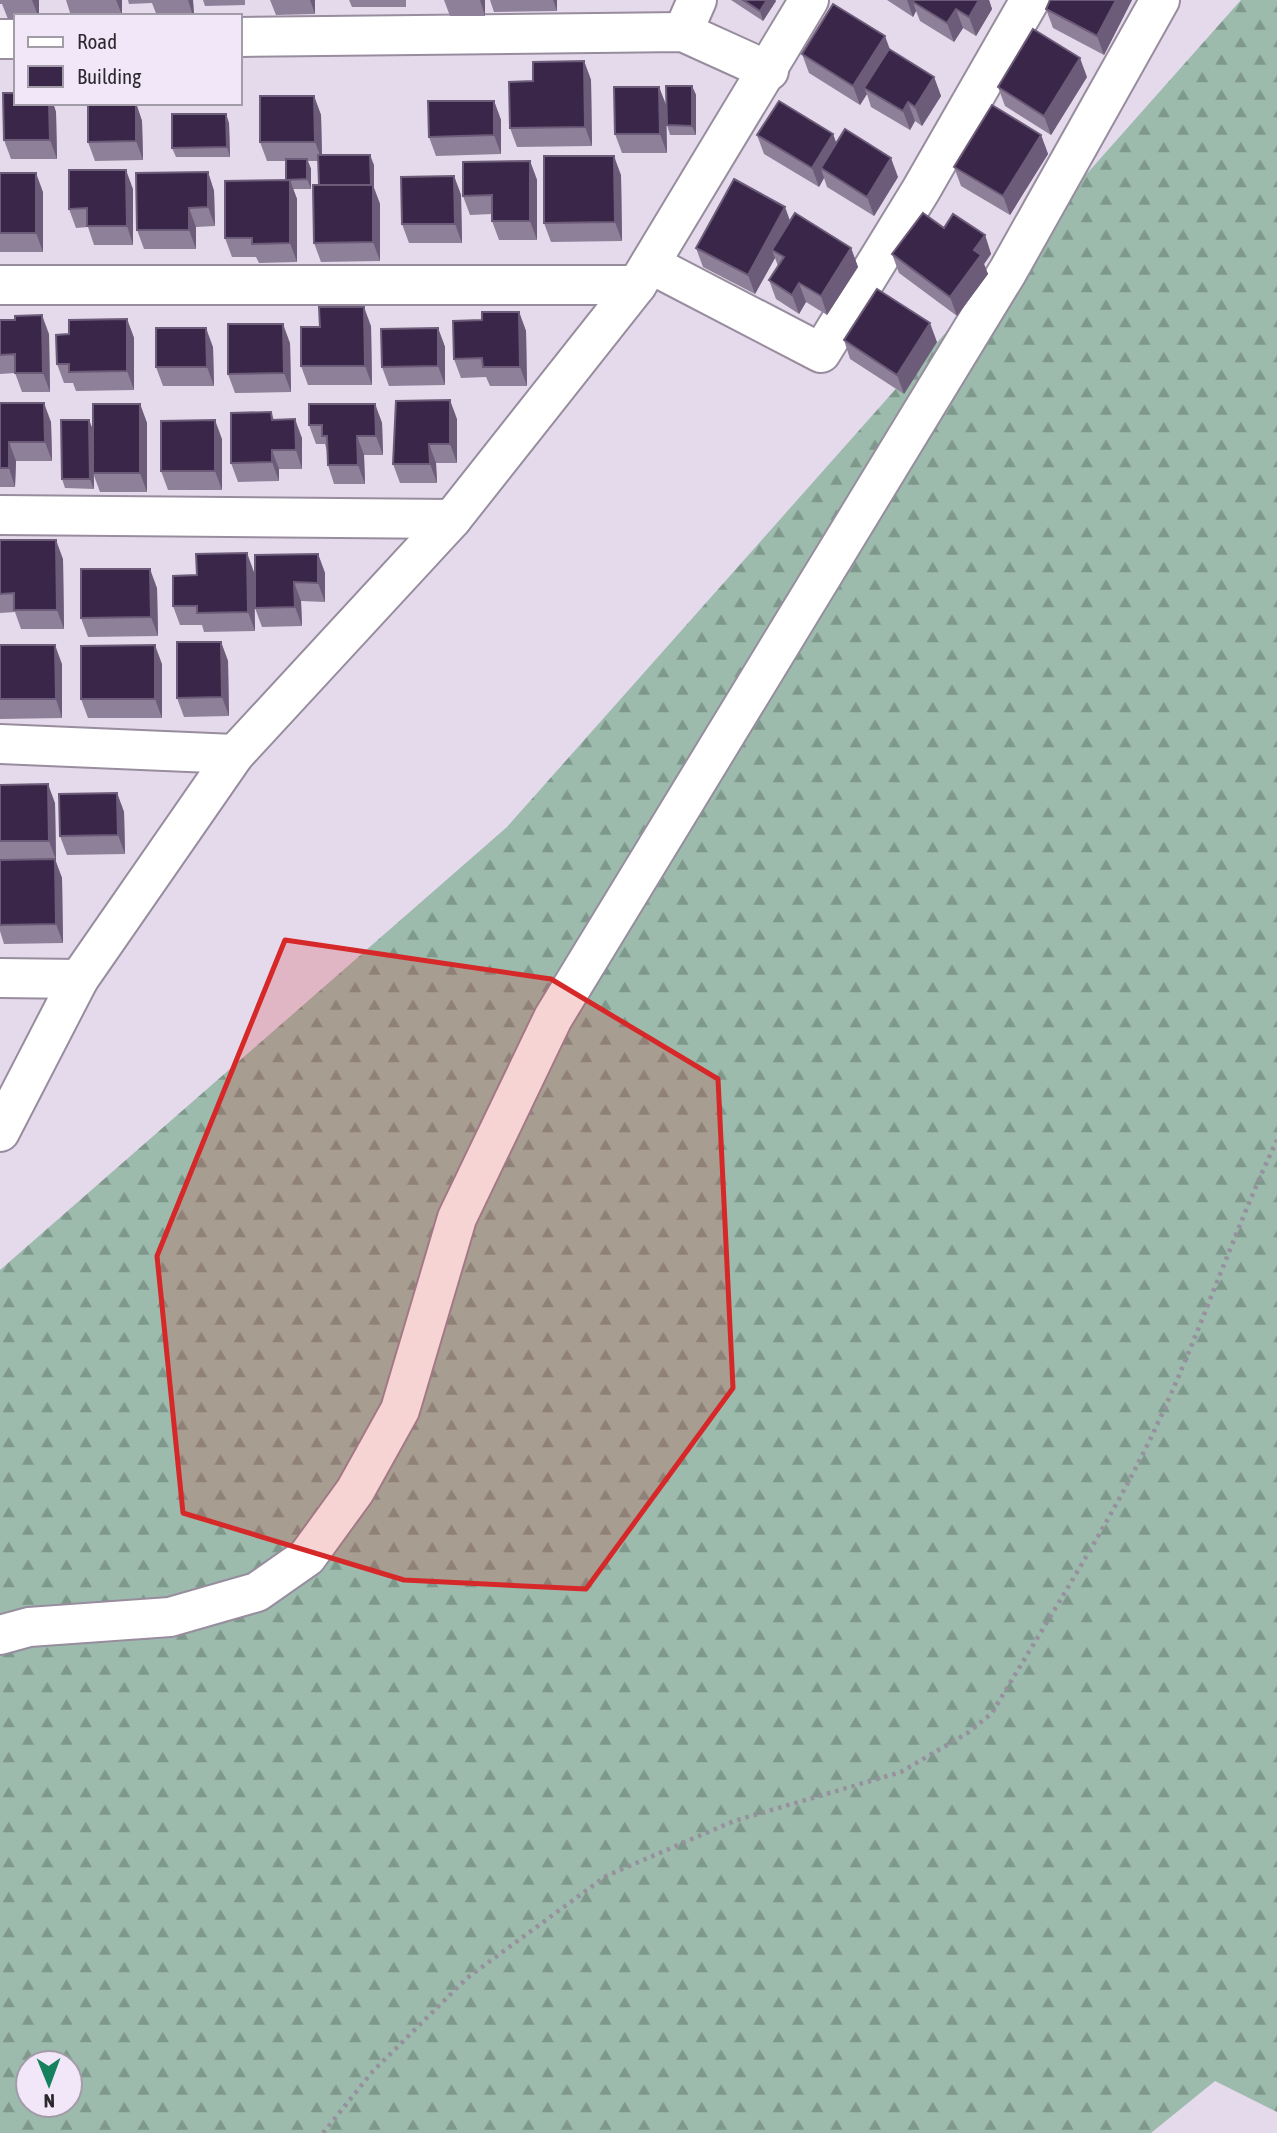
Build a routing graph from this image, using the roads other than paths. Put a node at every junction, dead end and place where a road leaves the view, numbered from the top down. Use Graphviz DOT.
graph roads {
  1 [pos="809,0"];
  2 [pos="1030,0"];
  3 [pos="1160,0"];
  4 [pos="690,16"];
  5 [pos="242,37"];
  6 [pos="769,71"];
  7 [pos="643,275"];
  8 [pos="0,285"];
  9 [pos="0,515"];
  10 [pos="452,519"];
  11 [pos="0,744"];
  12 [pos="235,754"];
  13 [pos="0,978"];
  14 [pos="79,979"];
  15 [pos="0,1132"];
  16 [pos="0,1635"];
  1 -- 6 [label="street"];
  2 -- 7 [label="street"];
  3 -- 16 [label="street"];
  4 -- 5 [label="street"];
  4 -- 6 [label="street"];
  6 -- 7 [label="street"];
  7 -- 8 [label="street"];
  7 -- 10 [label="street"];
  9 -- 10 [label="street"];
  10 -- 12 [label="street"];
  11 -- 12 [label="street"];
  12 -- 14 [label="street"];
  13 -- 14 [label="street"];
  14 -- 15 [label="street"];
}
